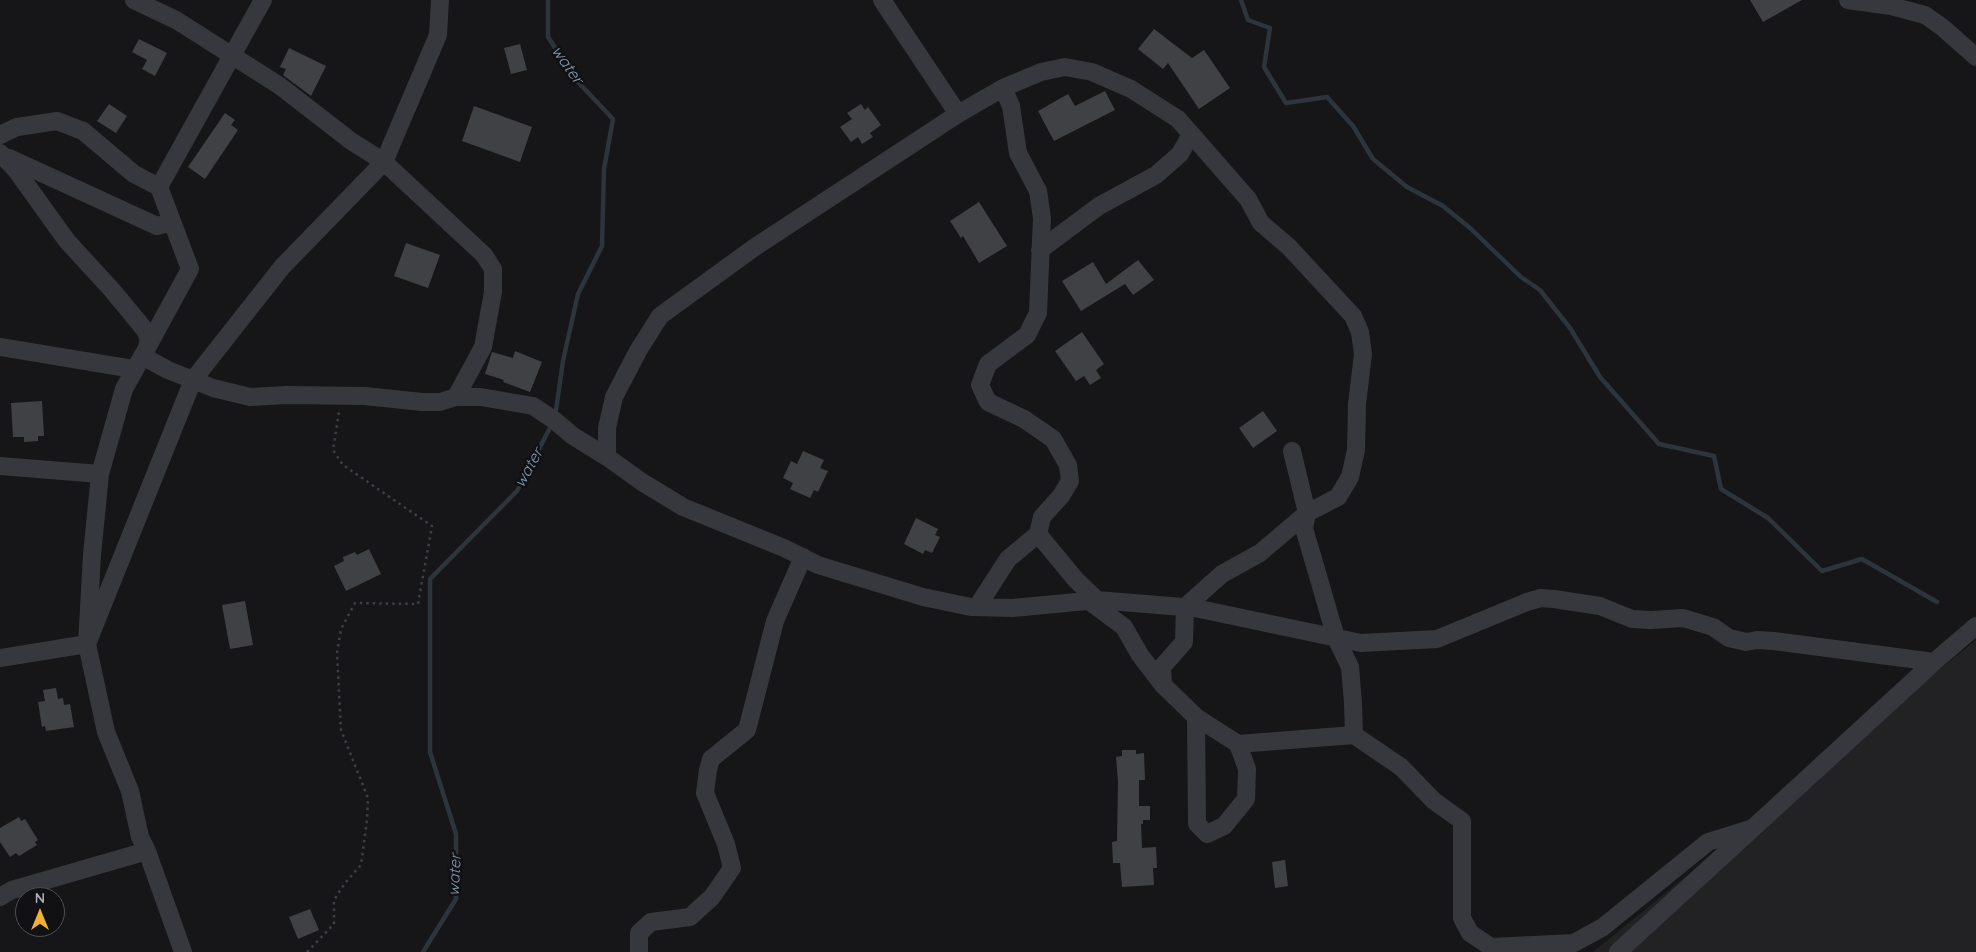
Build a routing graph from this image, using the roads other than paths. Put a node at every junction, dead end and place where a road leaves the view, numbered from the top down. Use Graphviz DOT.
graph roads {
  1 [pos="134,0"];
  2 [pos="263,0"];
  3 [pos="440,0"];
  4 [pos="882,0"];
  5 [pos="1848,0"];
  6 [pos="232,55"];
  7 [pos="1976,57"];
  8 [pos="1003,88"];
  9 [pos="958,114"];
  10 [pos="1191,134"];
  11 [pos="0,135"];
  12 [pos="1,154"];
  13 [pos="384,162"];
  14 [pos="159,187"];
  15 [pos="172,222"];
  16 [pos="1040,250"];
  17 [pos="0,346"];
  18 [pos="141,358"];
  19 [pos="193,380"];
  20 [pos="456,397"];
  21 [pos="1292,451"];
  22 [pos="607,456"];
  23 [pos="0,466"];
  24 [pos="100,474"];
  25 [pos="1307,513"];
  26 [pos="1038,534"];
  27 [pos="803,557"];
  28 [pos="1093,601"];
  29 [pos="977,607"];
  30 [pos="1185,607"];
  31 [pos="1976,626"];
  32 [pos="1336,638"];
  33 [pos="87,644"];
  34 [pos="0,658"];
  35 [pos="1934,662"];
  36 [pos="1163,685"];
  37 [pos="1196,717"];
  38 [pos="1354,735"];
  39 [pos="1278,741"];
  40 [pos="1238,744"];
  41 [pos="1247,769"];
  42 [pos="1753,828"];
  43 [pos="147,851"];
  44 [pos="0,897"];
  45 [pos="183,952"];
  46 [pos="639,952"];
  47 [pos="1618,952"];
  1 -- 6 [label="street"];
  2 -- 6 [label="street"];
  3 -- 13 [label="street"];
  4 -- 9 [label="street"];
  5 -- 7 [label="street"];
  6 -- 13 [label="street"];
  6 -- 14 [label="street"];
  8 -- 9 [label="street"];
  8 -- 10 [label="street"];
  8 -- 16 [label="street"];
  9 -- 22 [label="street"];
  10 -- 16 [label="street"];
  10 -- 25 [label="street"];
  11 -- 14 [label="street"];
  12 -- 15 [label="street"];
  12 -- 18 [label="street"];
  13 -- 19 [label="street"];
  13 -- 20 [label="street"];
  14 -- 15 [label="street"];
  15 -- 18 [label="street"];
  16 -- 26 [label="street"];
  17 -- 18 [label="street"];
  18 -- 19 [label="street"];
  18 -- 24 [label="street"];
  19 -- 20 [label="street"];
  19 -- 33 [label="street"];
  20 -- 22 [label="street"];
  21 -- 25 [label="street"];
  22 -- 27 [label="street"];
  23 -- 24 [label="street"];
  24 -- 33 [label="street"];
  25 -- 30 [label="street"];
  25 -- 32 [label="street"];
  26 -- 28 [label="street"];
  26 -- 29 [label="street"];
  27 -- 29 [label="street"];
  27 -- 46 [label="street"];
  28 -- 29 [label="street"];
  28 -- 30 [label="street"];
  28 -- 36 [label="street"];
  30 -- 32 [label="street"];
  30 -- 36 [label="street"];
  31 -- 35 [label="street"];
  32 -- 35 [label="street"];
  32 -- 38 [label="street"];
  33 -- 34 [label="street"];
  33 -- 43 [label="street"];
  35 -- 42 [label="street"];
  36 -- 37 [label="street"];
  37 -- 40 [label="street"];
  37 -- 41 [label="street"];
  38 -- 39 [label="street"];
  38 -- 42 [label="street"];
  39 -- 40 [label="street"];
  39 -- 41 [label="street"];
  40 -- 41 [label="street"];
  42 -- 47 [label="street"];
  43 -- 44 [label="street"];
  43 -- 45 [label="street"];
}
